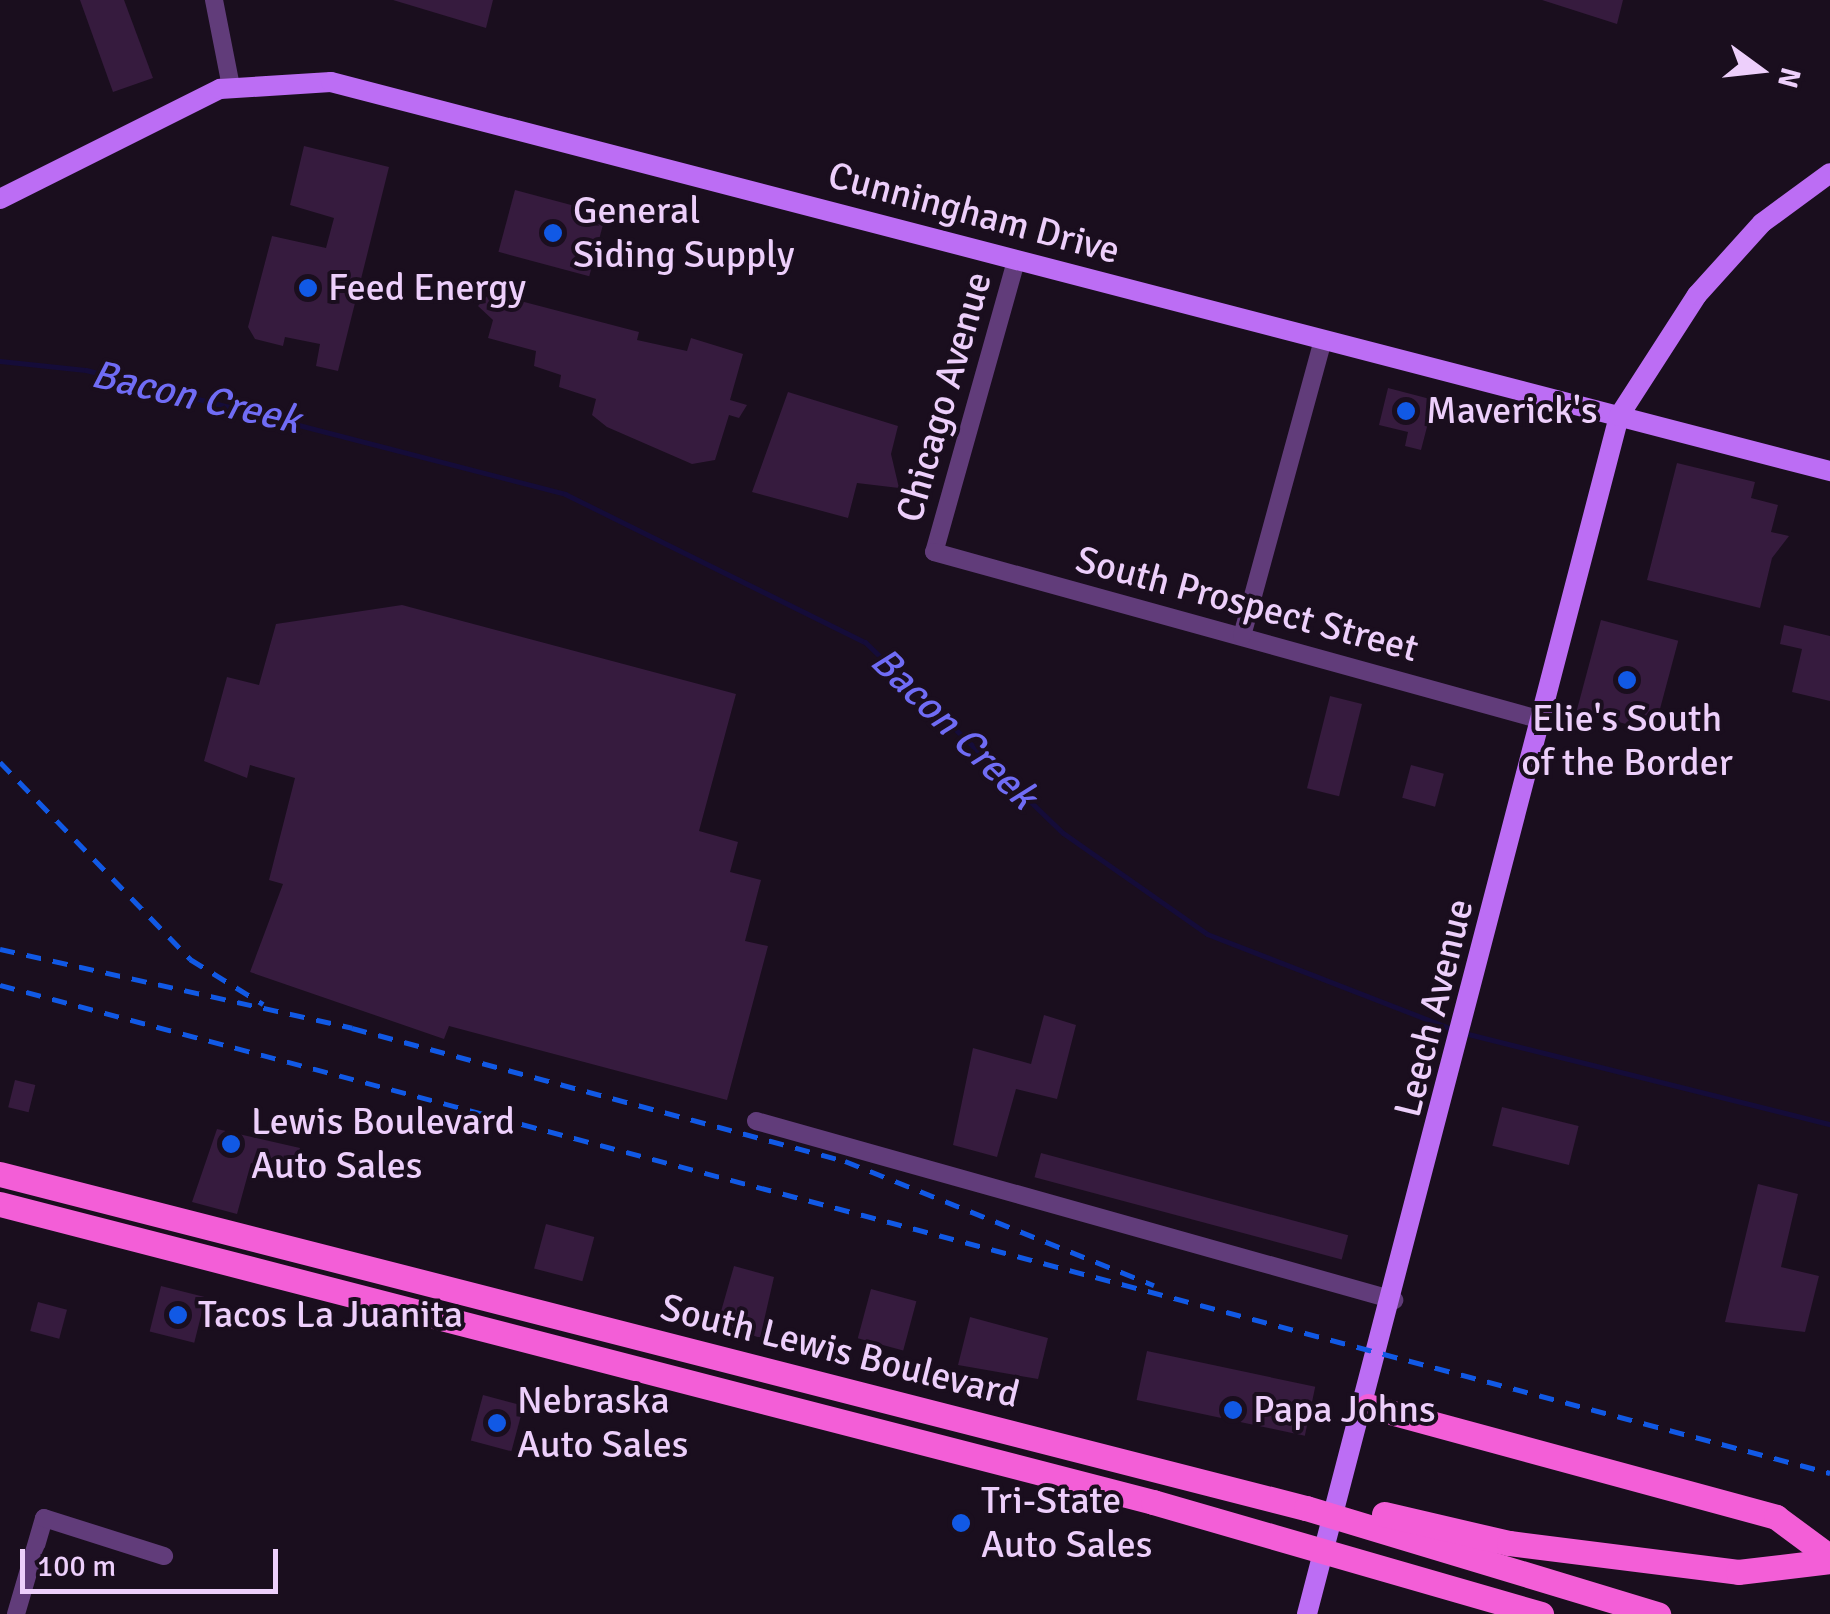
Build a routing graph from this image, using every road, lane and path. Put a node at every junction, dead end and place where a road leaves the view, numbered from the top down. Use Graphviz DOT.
graph roads {
  1 [pos="214,0"];
  2 [pos="231,87"];
  3 [pos="1830,173"];
  4 [pos="0,199"];
  5 [pos="1016,261"];
  6 [pos="1323,340"];
  7 [pos="1620,416"];
  8 [pos="1830,470"];
  9 [pos="934,552"];
  10 [pos="1242,636"];
  11 [pos="1542,720"];
  12 [pos="756,1120"];
  13 [pos="0,1171"];
  14 [pos="0,1204"];
  15 [pos="1394,1300"];
  16 [pos="1368,1406"];
  17 [pos="1335,1516"];
  18 [pos="1324,1553"];
  19 [pos="164,1556"];
  20 [pos="1830,1559"];
  21 [pos="1530,1612"];
  22 [pos="16,1614"];
  23 [pos="1307,1614"];
  24 [pos="1658,1614"];
  1 -- 2 [label="street"];
  2 -- 4 [label="street, Cunningham Drive"];
  2 -- 5 [label="street, Cunningham Drive"];
  3 -- 7 [label="street, Leech Avenue"];
  5 -- 6 [label="street, Cunningham Drive"];
  5 -- 9 [label="street, Chicago Avenue"];
  6 -- 7 [label="street, Cunningham Drive"];
  6 -- 10 [label="street"];
  7 -- 8 [label="street, Cunningham Drive"];
  7 -- 11 [label="street, Leech Avenue"];
  9 -- 10 [label="street, South Prospect Street"];
  10 -- 11 [label="street, South Prospect Street"];
  11 -- 15 [label="street, Leech Avenue"];
  12 -- 15 [label="street"];
  13 -- 17 [label="main road, South Lewis Boulevard"];
  14 -- 18 [label="main road, South Lewis Boulevard"];
  15 -- 16 [label="street, Leech Avenue"];
  16 -- 17 [label="street, Leech Avenue"];
  16 -- 20 [label="main road"];
  17 -- 18 [label="street, Leech Avenue"];
  17 -- 20 [label="main road"];
  17 -- 24 [label="main road, South Lewis Boulevard"];
  18 -- 21 [label="main road, South Lewis Boulevard"];
  18 -- 23 [label="street, Leech Avenue"];
  19 -- 22 [label="street"];
}
